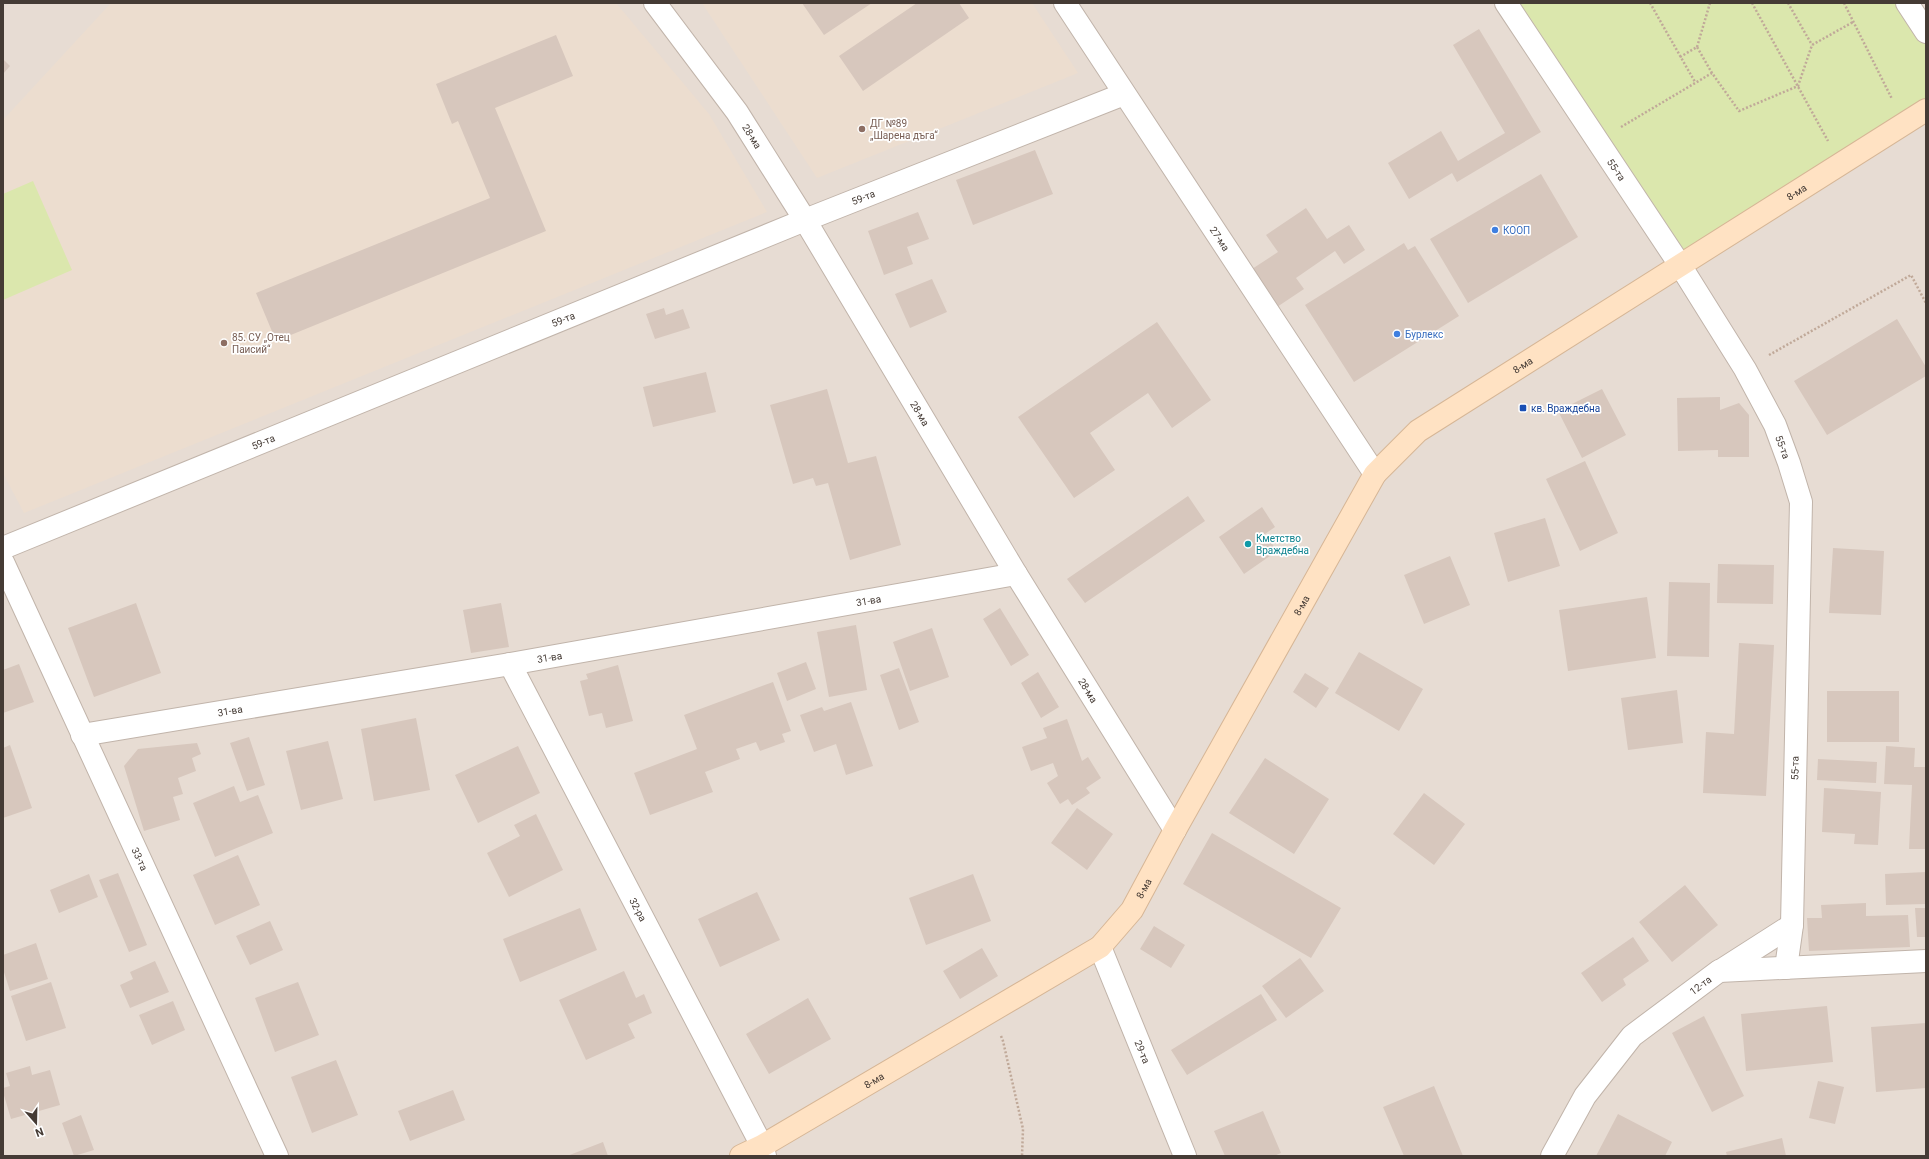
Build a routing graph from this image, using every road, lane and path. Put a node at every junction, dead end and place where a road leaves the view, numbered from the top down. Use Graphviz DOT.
graph roads {
  1 [pos="655,3"];
  2 [pos="1064,3"];
  3 [pos="1506,3"];
  4 [pos="1650,3"];
  5 [pos="1710,3"];
  6 [pos="1752,3"];
  7 [pos="1788,3"];
  8 [pos="1844,3"];
  9 [pos="1907,3"];
  10 [pos="1853,22"];
  11 [pos="1926,32"];
  12 [pos="1812,45"];
  13 [pos="1697,47"];
  14 [pos="1680,57"];
  15 [pos="1712,73"];
  16 [pos="1696,82"];
  17 [pos="1798,86"];
  18 [pos="1124,94"];
  19 [pos="1926,110"];
  20 [pos="1904,123"];
  21 [pos="1597,141"];
  22 [pos="1840,164"];
  23 [pos="805,220"];
  24 [pos="1680,265"];
  25 [pos="1926,303"];
  26 [pos="1745,369"];
  27 [pos="1375,474"];
  28 [pos="3,548"];
  29 [pos="3,562"];
  30 [pos="1016,574"];
  31 [pos="510,664"];
  32 [pos="82,735"];
  33 [pos="1175,830"];
  34 [pos="1792,925"];
  35 [pos="1100,947"];
  36 [pos="1926,961"];
  37 [pos="1786,968"];
  38 [pos="1719,971"];
  39 [pos="988,1013"];
  40 [pos="763,1151"];
  41 [pos="277,1156"];
  42 [pos="741,1156"];
  43 [pos="1022,1156"];
  44 [pos="1185,1156"];
  45 [pos="1552,1156"];
  1 -- 23 [label="street, 28-ма"];
  2 -- 18 [label="street, 27-ма"];
  3 -- 21 [label="street, 55-та"];
  4 -- 14 [label="path"];
  5 -- 13 [label="path"];
  6 -- 17 [label="path"];
  7 -- 12 [label="path"];
  8 -- 10 [label="path"];
  9 -- 11 [label="street"];
  10 -- 12 [label="path"];
  10 -- 20 [label="path"];
  12 -- 17 [label="path"];
  13 -- 14 [label="path"];
  13 -- 15 [label="path"];
  14 -- 16 [label="path"];
  15 -- 16 [label="path"];
  15 -- 17 [label="path"];
  16 -- 21 [label="path"];
  17 -- 22 [label="path"];
  18 -- 23 [label="street, 59-та"];
  18 -- 27 [label="street, 27-ма"];
  19 -- 20 [label="street, 8-ма"];
  20 -- 22 [label="street, 8-ма"];
  21 -- 24 [label="street, 55-та"];
  22 -- 24 [label="street, 8-ма"];
  23 -- 28 [label="street, 59-та"];
  23 -- 30 [label="street, 28-ма"];
  24 -- 26 [label="street, 55-та"];
  24 -- 27 [label="street, 8-ма"];
  25 -- 26 [label="path"];
  26 -- 34 [label="street, 55-та"];
  27 -- 33 [label="street, 8-ма"];
  29 -- 32 [label="street, 33-та"];
  30 -- 31 [label="street, 31-ва"];
  30 -- 33 [label="street, 28-ма"];
  31 -- 32 [label="street, 31-ва"];
  31 -- 40 [label="street, 32-ра"];
  32 -- 41 [label="street, 33-та"];
  33 -- 35 [label="street, 8-ма"];
  34 -- 37 [label="street, 55-та"];
  34 -- 38 [label="street"];
  35 -- 39 [label="street, 8-ма"];
  35 -- 44 [label="street, 29-та"];
  36 -- 37 [label="street, 12-та"];
  37 -- 38 [label="street, 12-та"];
  38 -- 45 [label="street, 12-та"];
  39 -- 40 [label="street, 8-ма"];
  39 -- 43 [label="path"];
  40 -- 42 [label="street, 8-ма"];
}
